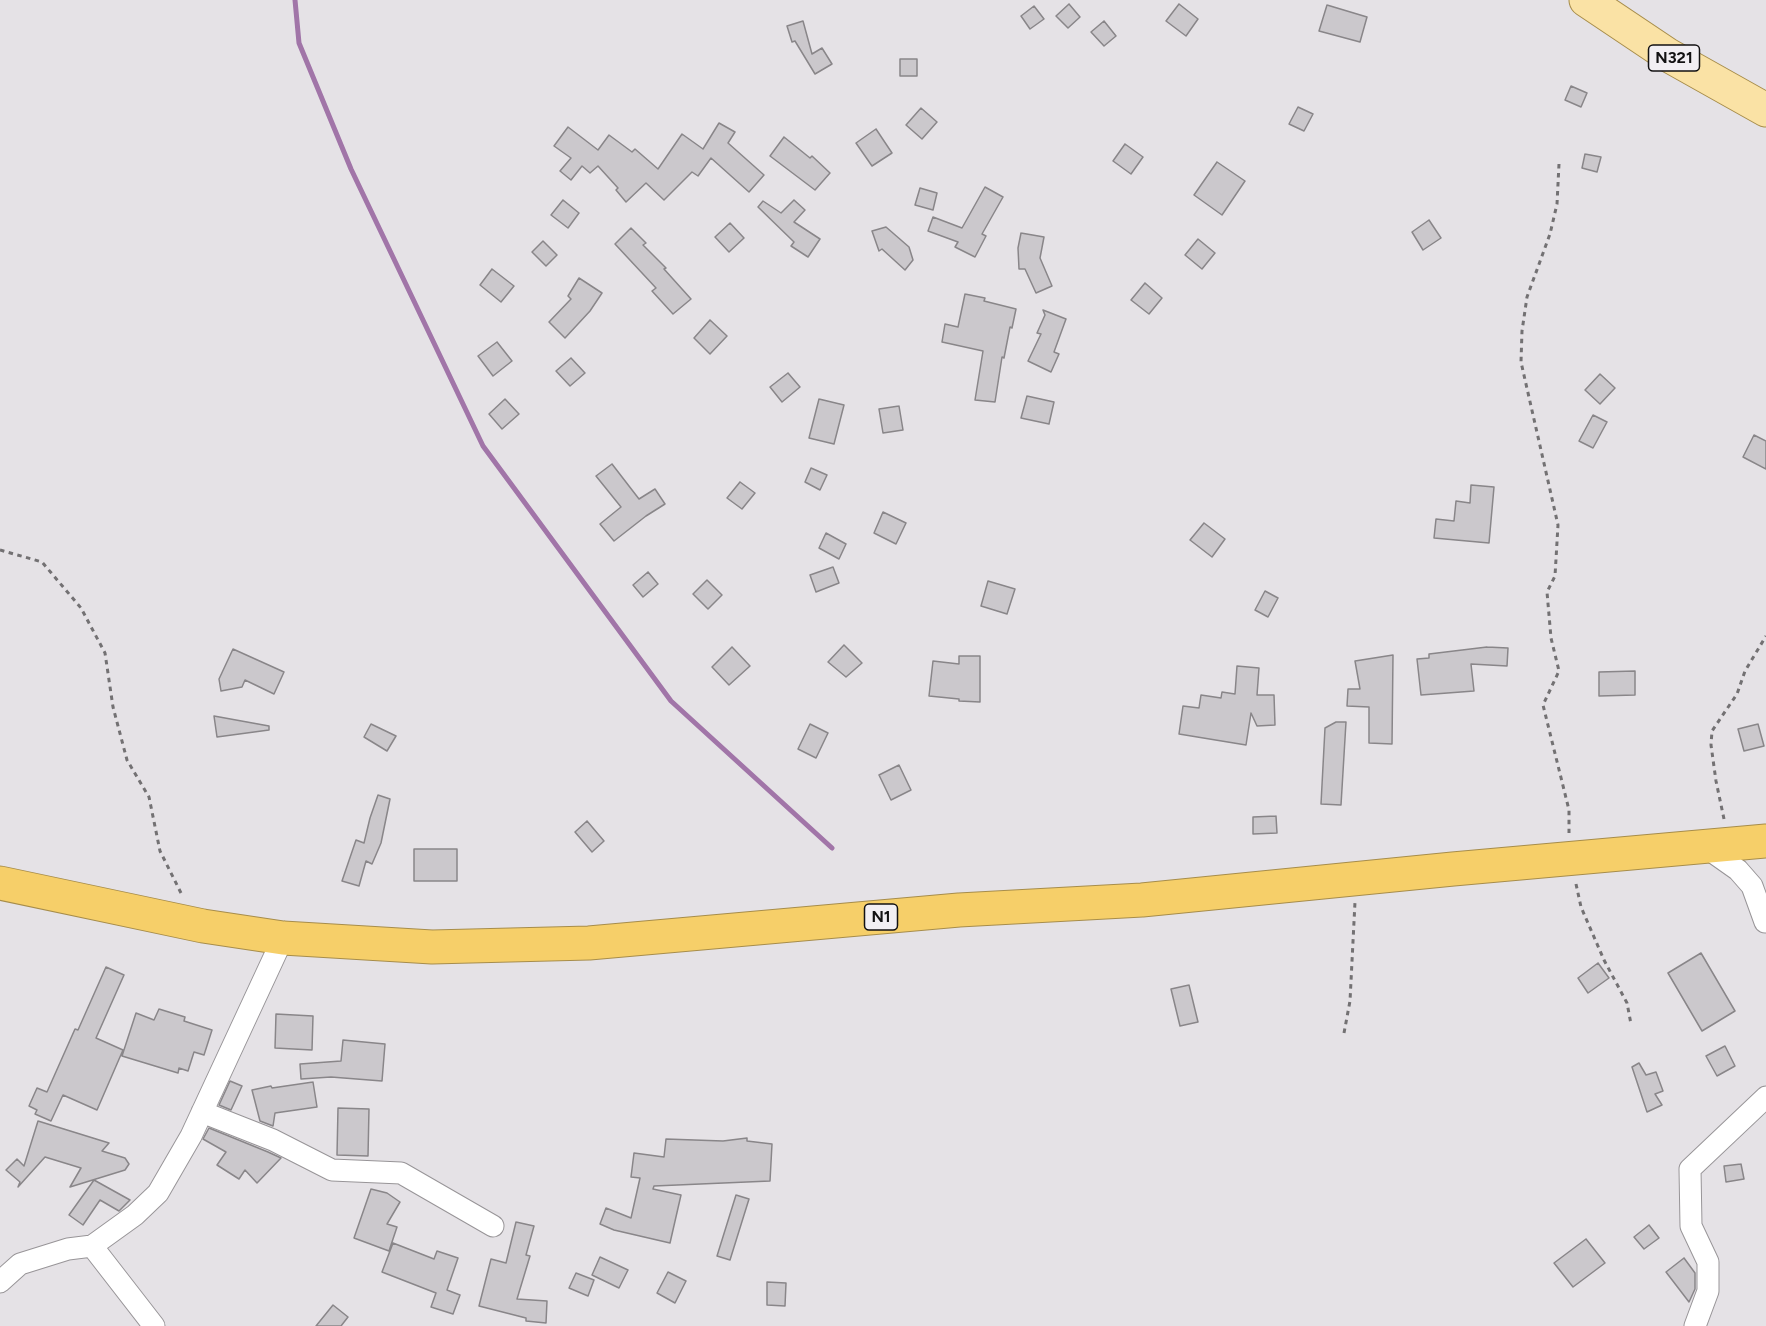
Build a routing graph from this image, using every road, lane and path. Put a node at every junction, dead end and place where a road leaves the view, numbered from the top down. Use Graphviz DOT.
graph roads {
  1 [pos="1586,0"];
  2 [pos="1766,110"];
  3 [pos="1559,164"];
  4 [pos="0,550"];
  5 [pos="1766,636"];
  6 [pos="1737,843"];
  7 [pos="1570,860"];
  8 [pos="1355,880"];
  9 [pos="0,883"];
  10 [pos="1765,925"];
  11 [pos="203,926"];
  12 [pos="283,938"];
  13 [pos="1632,1024"];
  14 [pos="1344,1033"];
  15 [pos="1766,1097"];
  16 [pos="202,1112"];
  17 [pos="493,1226"];
  18 [pos="92,1246"];
  19 [pos="0,1282"];
  20 [pos="154,1326"];
  21 [pos="1695,1326"];
  1 -- 2 [label="main road, N321"];
  3 -- 7 [label="path"];
  4 -- 11 [label="path"];
  5 -- 6 [label="path"];
  6 -- 7 [label="highway, N1"];
  6 -- 10 [label="street"];
  6 -- 10 [label="street"];
  7 -- 8 [label="highway, N1"];
  7 -- 13 [label="path"];
  8 -- 12 [label="highway, N1"];
  8 -- 14 [label="path"];
  9 -- 11 [label="highway, N1"];
  11 -- 12 [label="highway, N1"];
  12 -- 16 [label="street"];
  15 -- 21 [label="street"];
  16 -- 17 [label="street"];
  16 -- 18 [label="street"];
  18 -- 19 [label="street"];
  18 -- 20 [label="street"];
}
